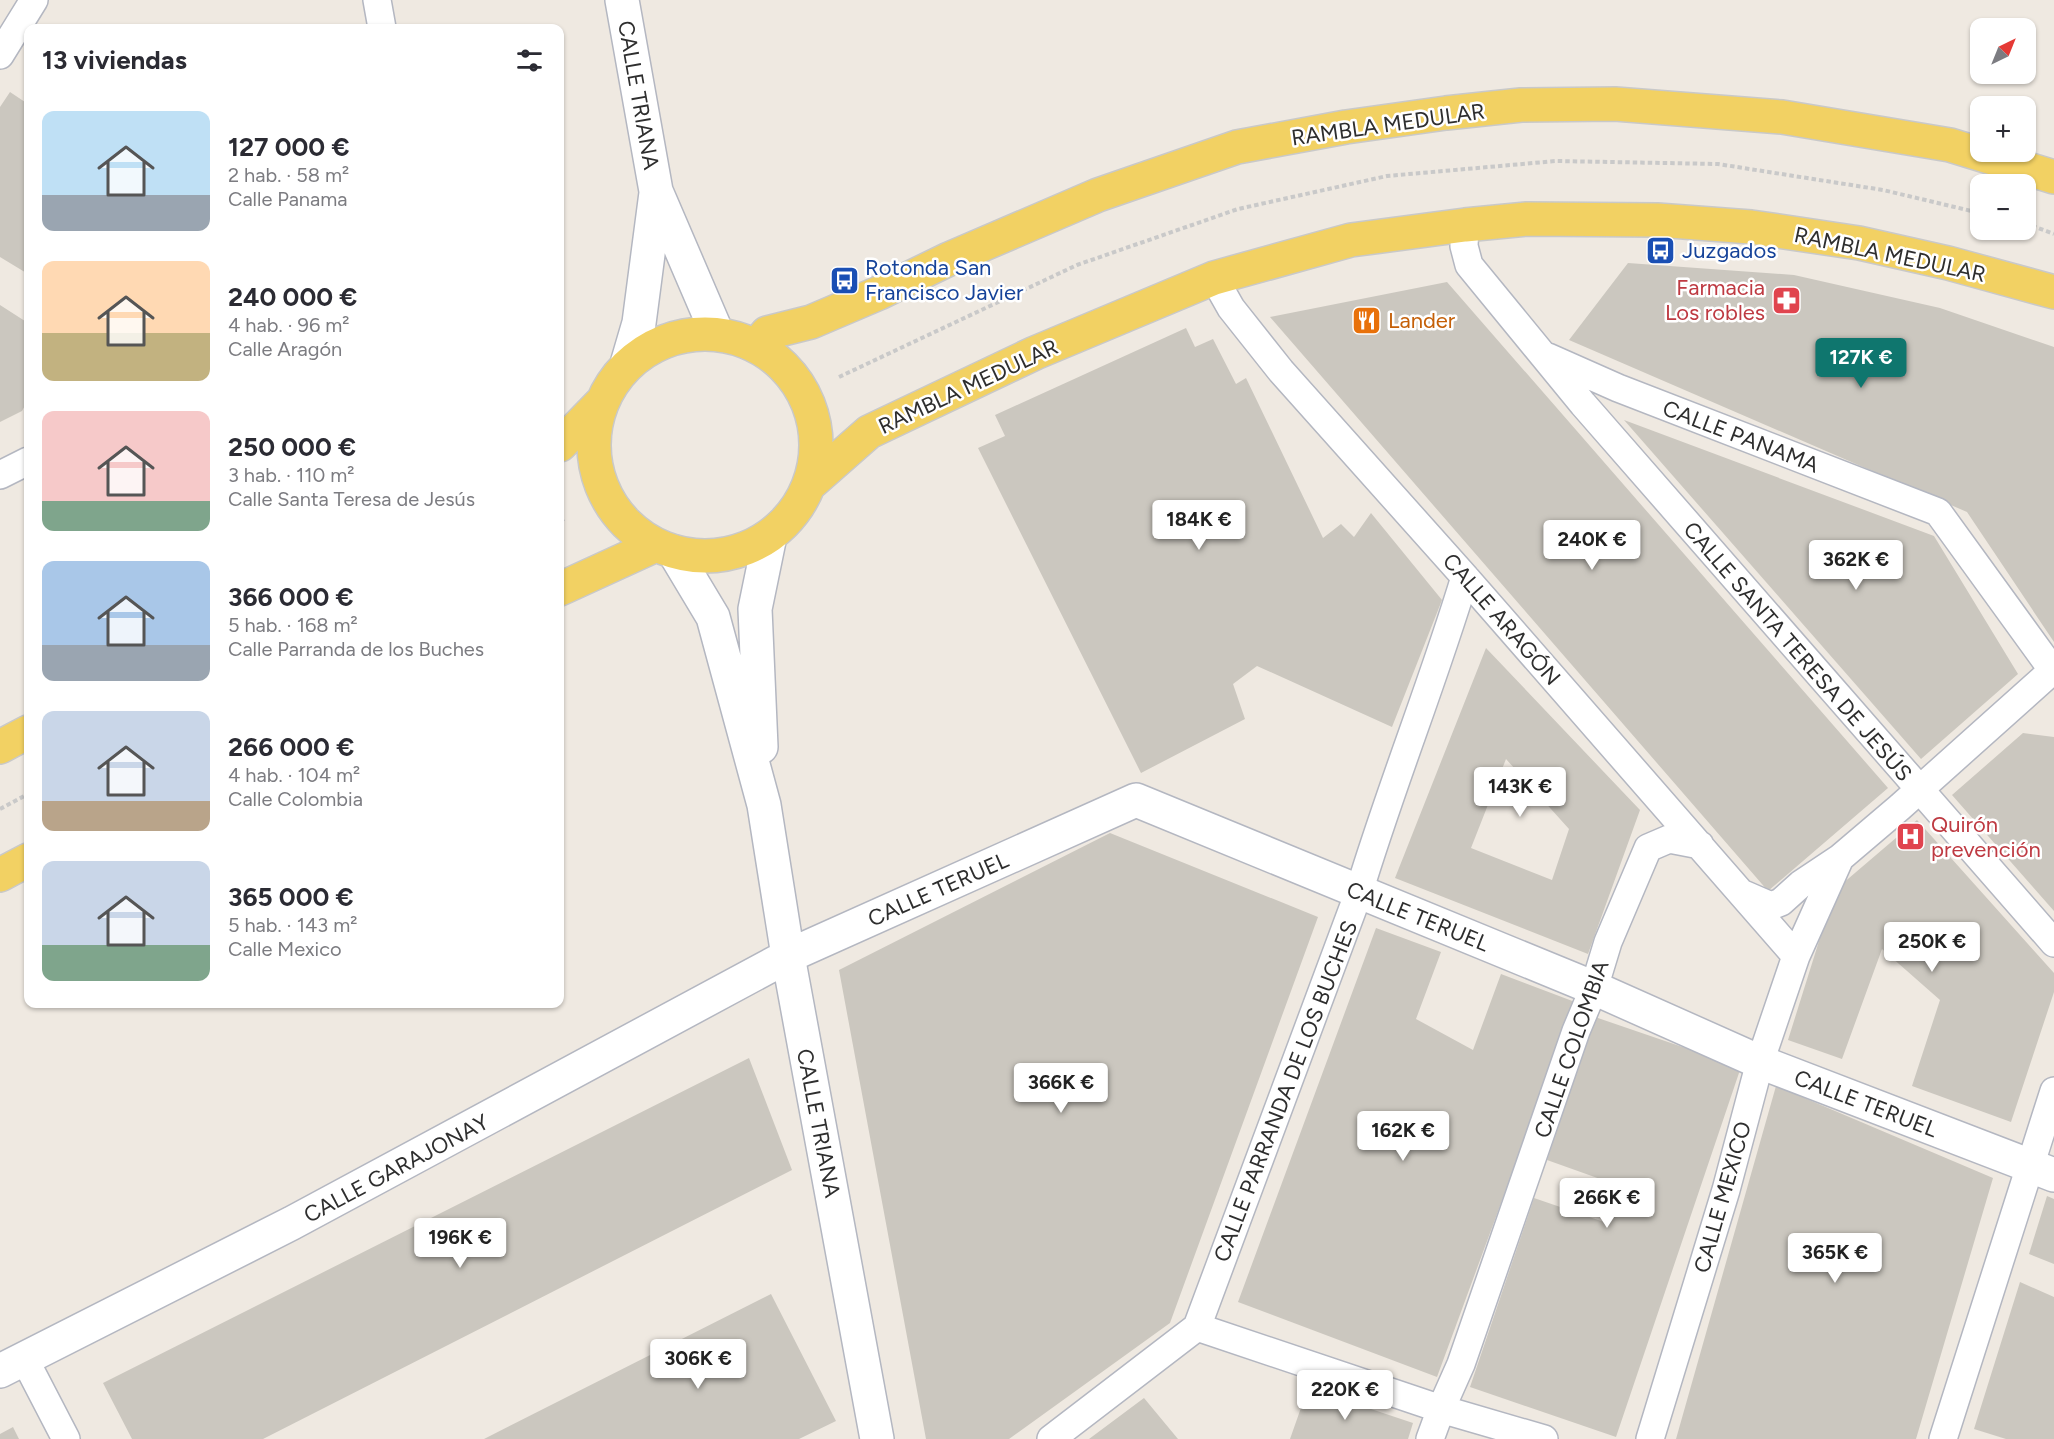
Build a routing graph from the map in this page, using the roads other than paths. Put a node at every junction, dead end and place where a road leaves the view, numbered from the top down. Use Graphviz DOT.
graph roads {
  1 [pos="34,0"];
  2 [pos="377,0"];
  3 [pos="622,0"];
  4 [pos="381,24"];
  5 [pos="0,55"];
  6 [pos="2054,177"];
  7 [pos="656,191"];
  8 [pos="1465,225"];
  9 [pos="1214,278"];
  10 [pos="2054,292"];
  11 [pos="717,333"];
  12 [pos="757,345"];
  13 [pos="1544,356"];
  14 [pos="627,364"];
  15 [pos="601,403"];
  16 [pos="564,441"];
  17 [pos="24,463"];
  18 [pos="0,475"];
  19 [pos="811,483"];
  20 [pos="770,536"];
  21 [pos="665,548"];
  22 [pos="1465,577"];
  23 [pos="564,587"];
  24 [pos="2053,671"];
  25 [pos="24,734"];
  26 [pos="0,747"];
  27 [pos="1919,789"];
  28 [pos="764,806"];
  29 [pos="1700,845"];
  30 [pos="1840,858"];
  31 [pos="24,862"];
  32 [pos="0,875"];
  33 [pos="1359,892"];
  34 [pos="1742,893"];
  35 [pos="2054,943"];
  36 [pos="788,956"];
  37 [pos="1796,956"];
  38 [pos="1594,988"];
  39 [pos="1760,1062"];
  40 [pos="2054,1091"];
  41 [pos="2043,1171"];
  42 [pos="1197,1327"];
  43 [pos="12,1365"];
  44 [pos="1441,1409"];
  45 [pos="871,1437"];
  46 [pos="66,1439"];
  47 [pos="1051,1439"];
  48 [pos="1430,1439"];
  49 [pos="1544,1439"];
  50 [pos="1650,1439"];
  51 [pos="1943,1439"];
  1 -- 5 [label="street"];
  2 -- 4 [label="street"];
  3 -- 7 [label="street, CALLE TRIANA"];
  6 -- 12 [label="main road, RAMBLA MEDULAR"];
  7 -- 11 [label="street, CALLE TRIANA"];
  7 -- 14 [label="street, CALLE TRIANA"];
  8 -- 9 [label="main road, RAMBLA MEDULAR"];
  8 -- 10 [label="main road, RAMBLA MEDULAR"];
  8 -- 13 [label="street, CALLE SANTA TERESA DE JESÚS"];
  9 -- 19 [label="main road, RAMBLA MEDULAR"];
  9 -- 22 [label="street, CALLE ARAGÓN"];
  11 -- 12 [label="main road"];
  11 -- 14 [label="main road"];
  12 -- 19 [label="main road"];
  13 -- 24 [label="street, CALLE PANAMA"];
  13 -- 27 [label="street, CALLE SANTA TERESA DE JESÚS"];
  14 -- 15 [label="main road"];
  15 -- 16 [label="main road"];
  15 -- 21 [label="main road"];
  17 -- 18 [label="street"];
  19 -- 20 [label="main road"];
  20 -- 21 [label="main road"];
  20 -- 28 [label="street, CALLE TRIANA"];
  21 -- 23 [label="main road"];
  21 -- 28 [label="street, CALLE TRIANA"];
  22 -- 29 [label="street, CALLE ARAGÓN"];
  22 -- 33 [label="street, CALLE PARRANDA DE LOS BUCHES"];
  24 -- 27 [label="street"];
  25 -- 26 [label="main road"];
  27 -- 30 [label="street"];
  27 -- 35 [label="street, CALLE SANTA TERESA DE JESÚS"];
  28 -- 36 [label="street, CALLE TRIANA"];
  29 -- 34 [label="street, CALLE ARAGÓN"];
  29 -- 38 [label="street, CALLE COLOMBIA"];
  30 -- 34 [label="street"];
  30 -- 37 [label="street, CALLE MEXICO"];
  31 -- 32 [label="main road"];
  33 -- 36 [label="street, CALLE TERUEL"];
  33 -- 38 [label="street, CALLE TERUEL"];
  33 -- 42 [label="street, CALLE PARRANDA DE LOS BUCHES"];
  34 -- 37 [label="street, CALLE ARAGÓN"];
  36 -- 43 [label="street, CALLE GARAJONAY"];
  36 -- 45 [label="street, CALLE TRIANA"];
  37 -- 39 [label="street, CALLE MEXICO"];
  38 -- 39 [label="street, CALLE TERUEL"];
  38 -- 44 [label="street, CALLE COLOMBIA"];
  39 -- 41 [label="street, CALLE TERUEL"];
  39 -- 50 [label="street, CALLE MEXICO"];
  40 -- 41 [label="street"];
  41 -- 51 [label="street"];
  42 -- 44 [label="street"];
  42 -- 47 [label="street"];
  43 -- 46 [label="street"];
  44 -- 48 [label="street, CALLE COLOMBIA"];
  44 -- 49 [label="street"];
}
